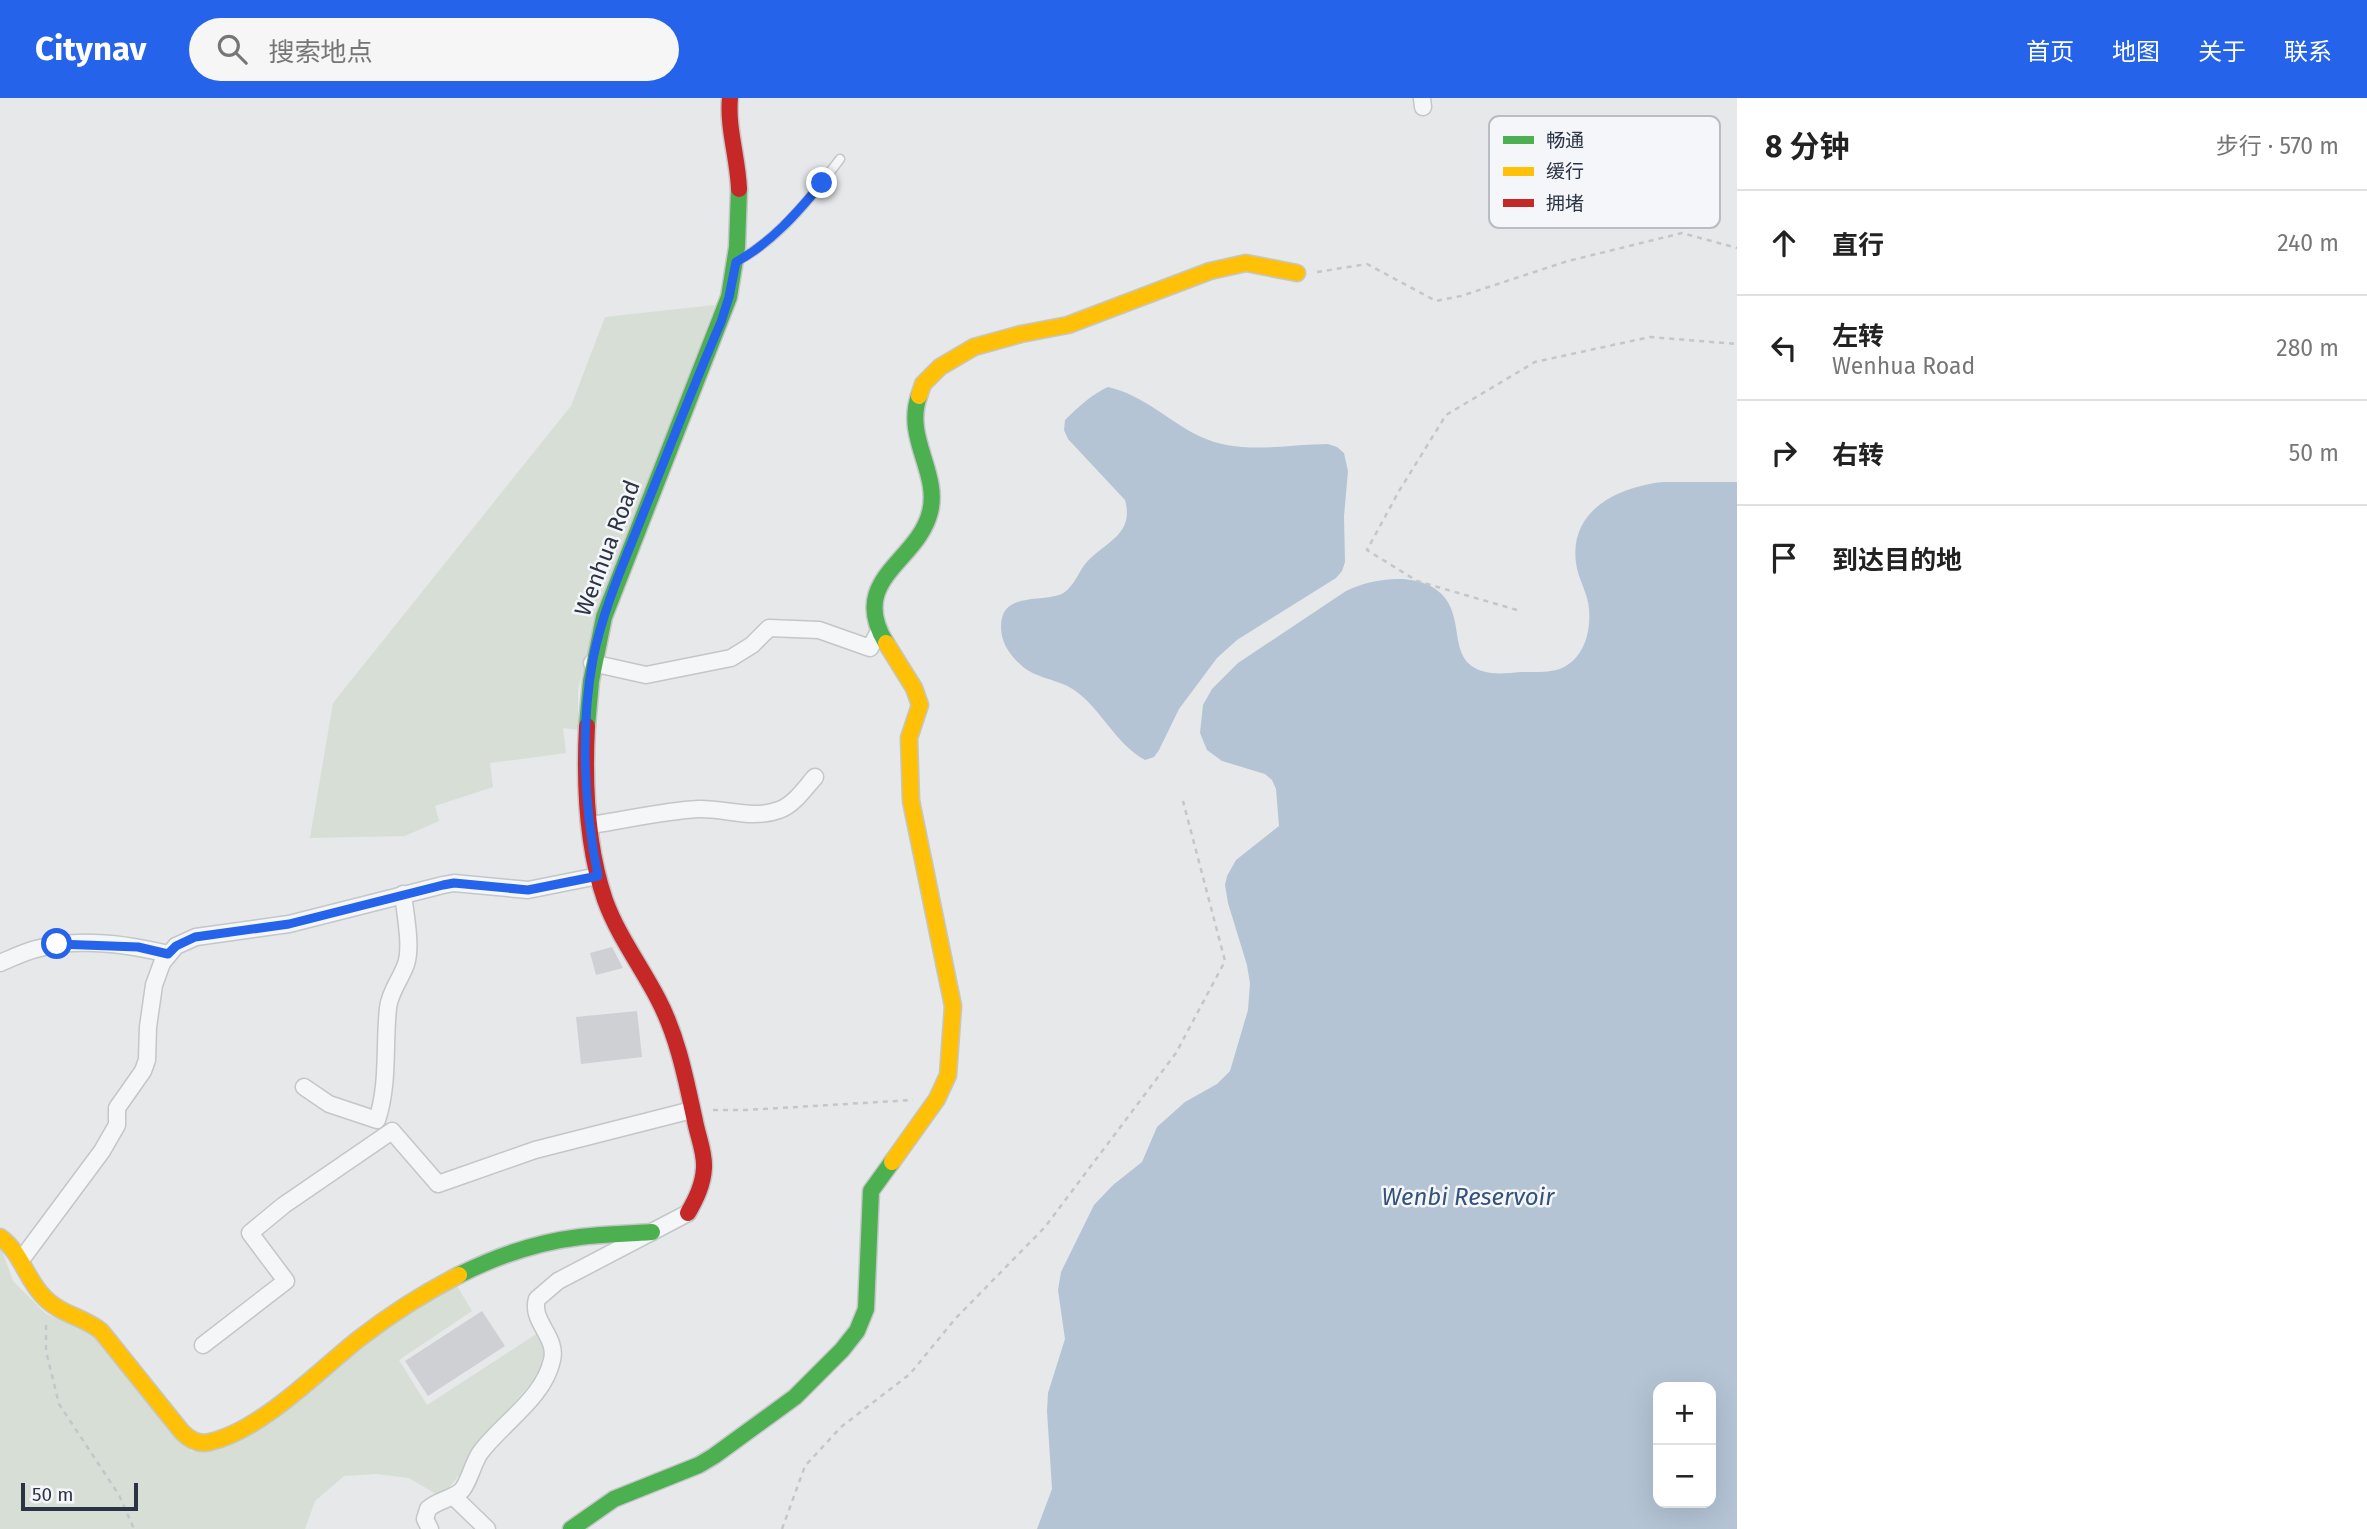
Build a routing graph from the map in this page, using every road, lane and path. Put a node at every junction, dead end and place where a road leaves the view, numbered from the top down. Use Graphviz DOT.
graph roads {
  1 [pos="730,98"];
  2 [pos="840,159"];
  3 [pos="1737,248"];
  4 [pos="736,262"];
  5 [pos="1297,274"];
  6 [pos="1737,344"];
  7 [pos="1517,610"];
  8 [pos="879,631"];
  9 [pos="593,663"];
  10 [pos="815,777"];
  11 [pos="1183,801"];
  12 [pos="591,825"];
  13 [pos="598,876"];
  14 [pos="403,894"];
  15 [pos="168,954"];
  16 [pos="0,963"];
  17 [pos="304,1087"];
  18 [pos="937,1099"];
  19 [pos="692,1110"];
  20 [pos="652,1232"];
  21 [pos="0,1237"];
  22 [pos="21,1260"];
  23 [pos="47,1301"];
  24 [pos="203,1345"];
  25 [pos="453,1496"];
  26 [pos="134,1529"];
  27 [pos="430,1529"];
  28 [pos="487,1529"];
  29 [pos="571,1529"];
  30 [pos="782,1529"];
  1 -- 4 [label="street, Wenhua Road"];
  2 -- 4 [label="lane"];
  3 -- 5 [label="path"];
  4 -- 9 [label="street, Wenhua Road"];
  5 -- 8 [label="street"];
  6 -- 7 [label="path"];
  8 -- 9 [label="street"];
  8 -- 18 [label="street"];
  9 -- 12 [label="street, Wenhua Road"];
  10 -- 12 [label="street"];
  11 -- 30 [label="path"];
  12 -- 13 [label="street, Wenhua Road"];
  13 -- 14 [label="street"];
  13 -- 19 [label="street, Wenhua Road"];
  14 -- 15 [label="street"];
  14 -- 17 [label="street"];
  15 -- 16 [label="street"];
  15 -- 22 [label="street"];
  18 -- 19 [label="path"];
  18 -- 29 [label="street"];
  19 -- 20 [label="street, Wenhua Road"];
  19 -- 24 [label="street"];
  20 -- 23 [label="street"];
  20 -- 25 [label="street"];
  21 -- 22 [label="street"];
  22 -- 23 [label="street"];
  23 -- 26 [label="path"];
  25 -- 27 [label="street"];
  25 -- 28 [label="street"];
}
